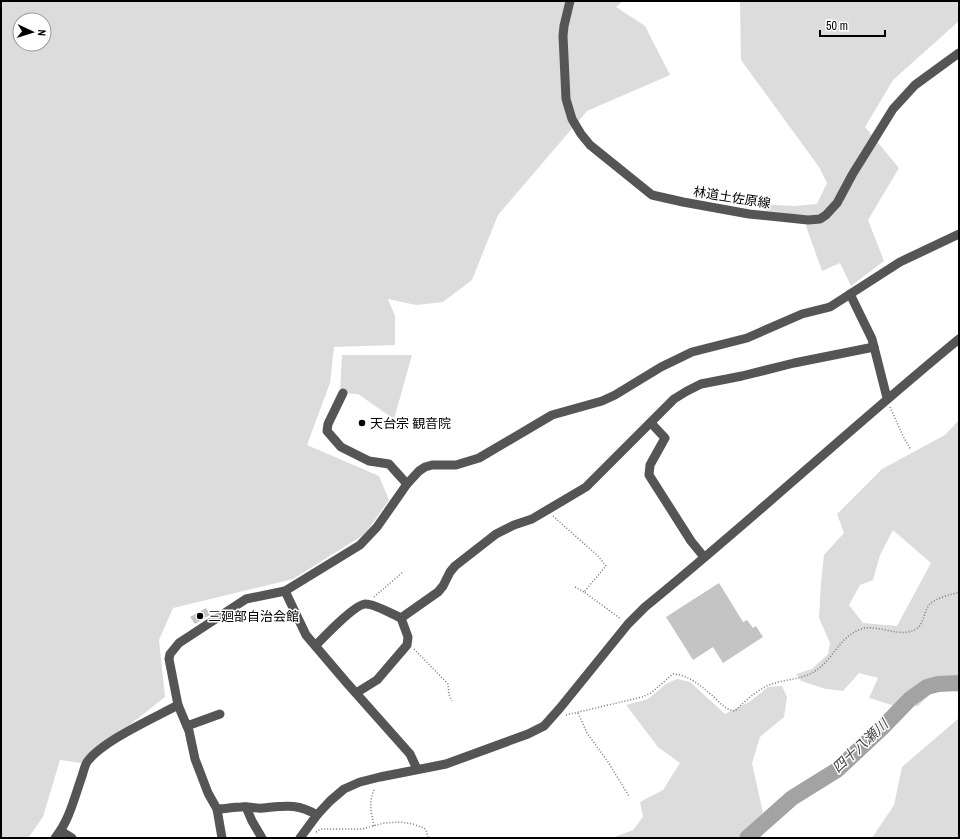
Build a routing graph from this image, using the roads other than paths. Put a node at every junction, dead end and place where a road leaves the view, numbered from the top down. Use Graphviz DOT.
graph roads {
  1 [pos="570,1"];
  2 [pos="959,53"];
  3 [pos="959,234"];
  4 [pos="850,294"];
  5 [pos="959,339"];
  6 [pos="874,347"];
  7 [pos="343,393"];
  8 [pos="887,398"];
  9 [pos="650,423"];
  10 [pos="407,484"];
  11 [pos="704,557"];
  12 [pos="285,591"];
  13 [pos="401,618"];
  14 [pos="316,645"];
  15 [pos="356,693"];
  16 [pos="178,705"];
  17 [pos="220,714"];
  18 [pos="187,726"];
  19 [pos="417,769"];
  20 [pos="246,807"];
  21 [pos="217,809"];
  22 [pos="317,815"];
  23 [pos="58,835"];
  24 [pos="72,838"];
  25 [pos="222,838"];
  26 [pos="262,838"];
  27 [pos="300,838"];
  1 -- 2 [label="street, 林道土佐原線"];
  3 -- 4 [label="street"];
  4 -- 6 [label="street"];
  4 -- 10 [label="street"];
  5 -- 8 [label="street"];
  6 -- 8 [label="street"];
  6 -- 9 [label="street"];
  7 -- 10 [label="street"];
  8 -- 11 [label="street"];
  9 -- 11 [label="street"];
  9 -- 13 [label="street"];
  10 -- 12 [label="street"];
  11 -- 19 [label="street"];
  12 -- 14 [label="street"];
  12 -- 16 [label="street"];
  13 -- 14 [label="street"];
  13 -- 15 [label="street"];
  14 -- 15 [label="street"];
  15 -- 19 [label="street"];
  16 -- 18 [label="street"];
  16 -- 23 [label="street"];
  17 -- 18 [label="street"];
  18 -- 21 [label="street"];
  19 -- 22 [label="street"];
  20 -- 21 [label="street"];
  20 -- 22 [label="street"];
  20 -- 26 [label="street"];
  21 -- 25 [label="street"];
  22 -- 27 [label="street"];
  23 -- 24 [label="street"];
}
